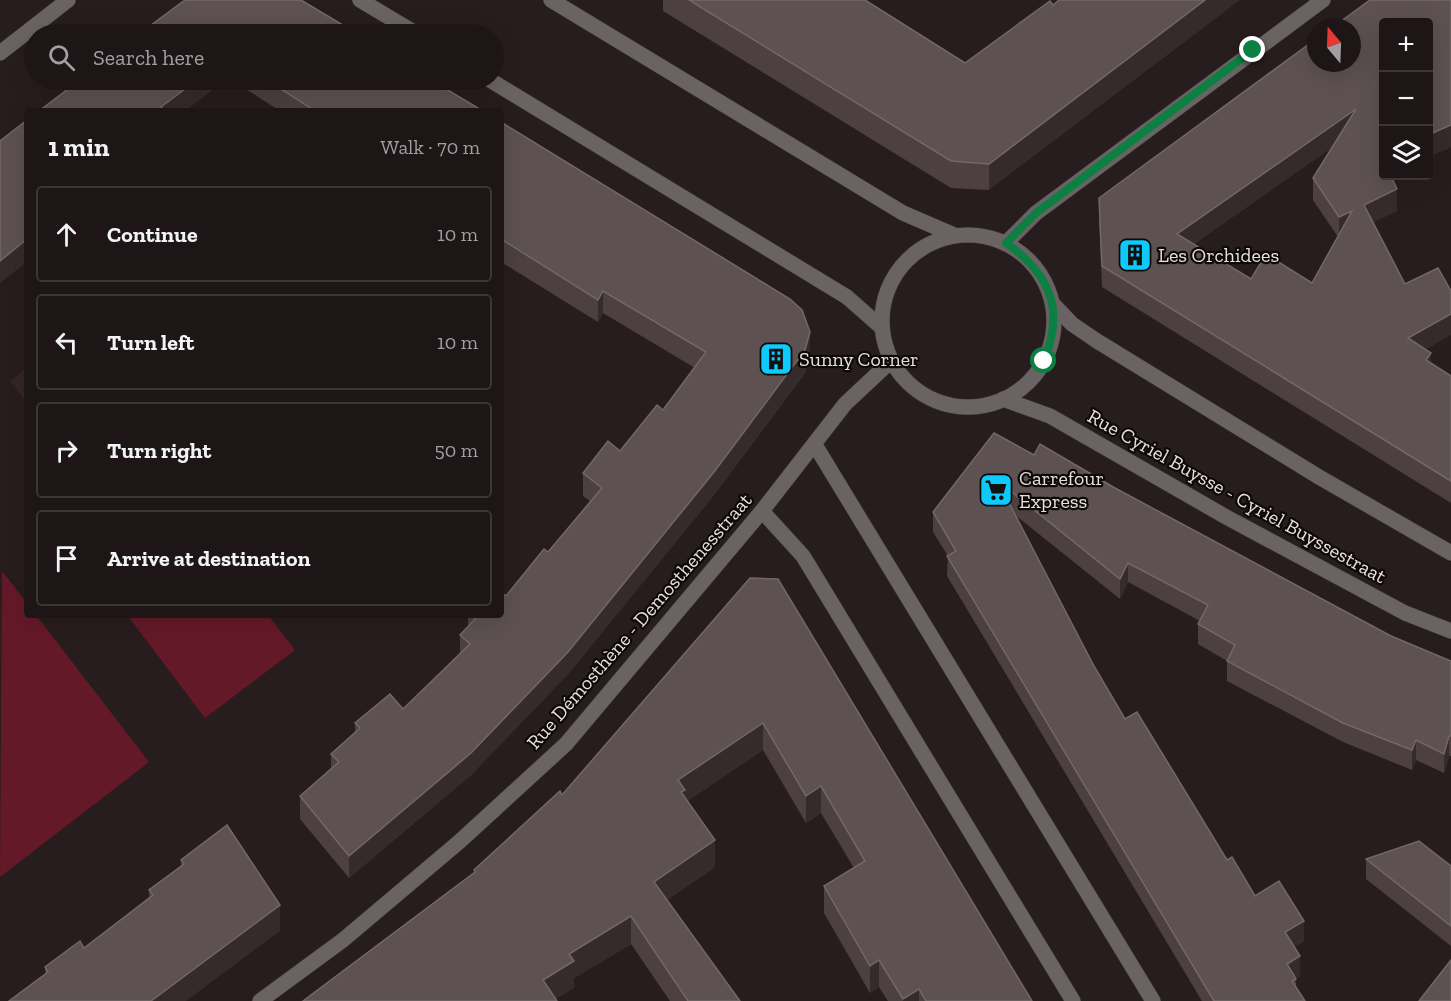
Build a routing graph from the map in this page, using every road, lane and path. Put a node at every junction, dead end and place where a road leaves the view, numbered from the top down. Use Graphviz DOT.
graph roads {
  1 [pos="68,0"];
  2 [pos="360,0"];
  3 [pos="551,0"];
  4 [pos="1323,0"];
  5 [pos="37,24"];
  6 [pos="400,24"];
  7 [pos="24,34"];
  8 [pos="0,53"];
  9 [pos="504,89"];
  10 [pos="954,235"];
  11 [pos="1006,243"];
  12 [pos="1053,304"];
  13 [pos="881,327"];
  14 [pos="891,361"];
  15 [pos="1003,399"];
  16 [pos="815,445"];
  17 [pos="762,511"];
  18 [pos="1451,553"];
  19 [pos="1451,631"];
  20 [pos="260,1001"];
  21 [pos="1072,1001"];
  22 [pos="1153,1001"];
  1 -- 5 [label="street"];
  2 -- 6 [label="street"];
  3 -- 10 [label="street"];
  4 -- 11 [label="street"];
  7 -- 8 [label="street"];
  9 -- 13 [label="street"];
  10 -- 11 [label="street"];
  10 -- 13 [label="street"];
  11 -- 12 [label="street"];
  12 -- 15 [label="street"];
  12 -- 18 [label="street"];
  13 -- 14 [label="street"];
  14 -- 15 [label="street"];
  14 -- 16 [label="street, Rue Démosthène - Demosthenesstraat"];
  15 -- 19 [label="street, Rue Cyriel Buysse - Cyriel Buyssestraat"];
  16 -- 17 [label="street, Rue Démosthène - Demosthenesstraat"];
  16 -- 22 [label="street"];
  17 -- 20 [label="street, Rue Démosthène - Demosthenesstraat"];
  17 -- 21 [label="street"];
}
